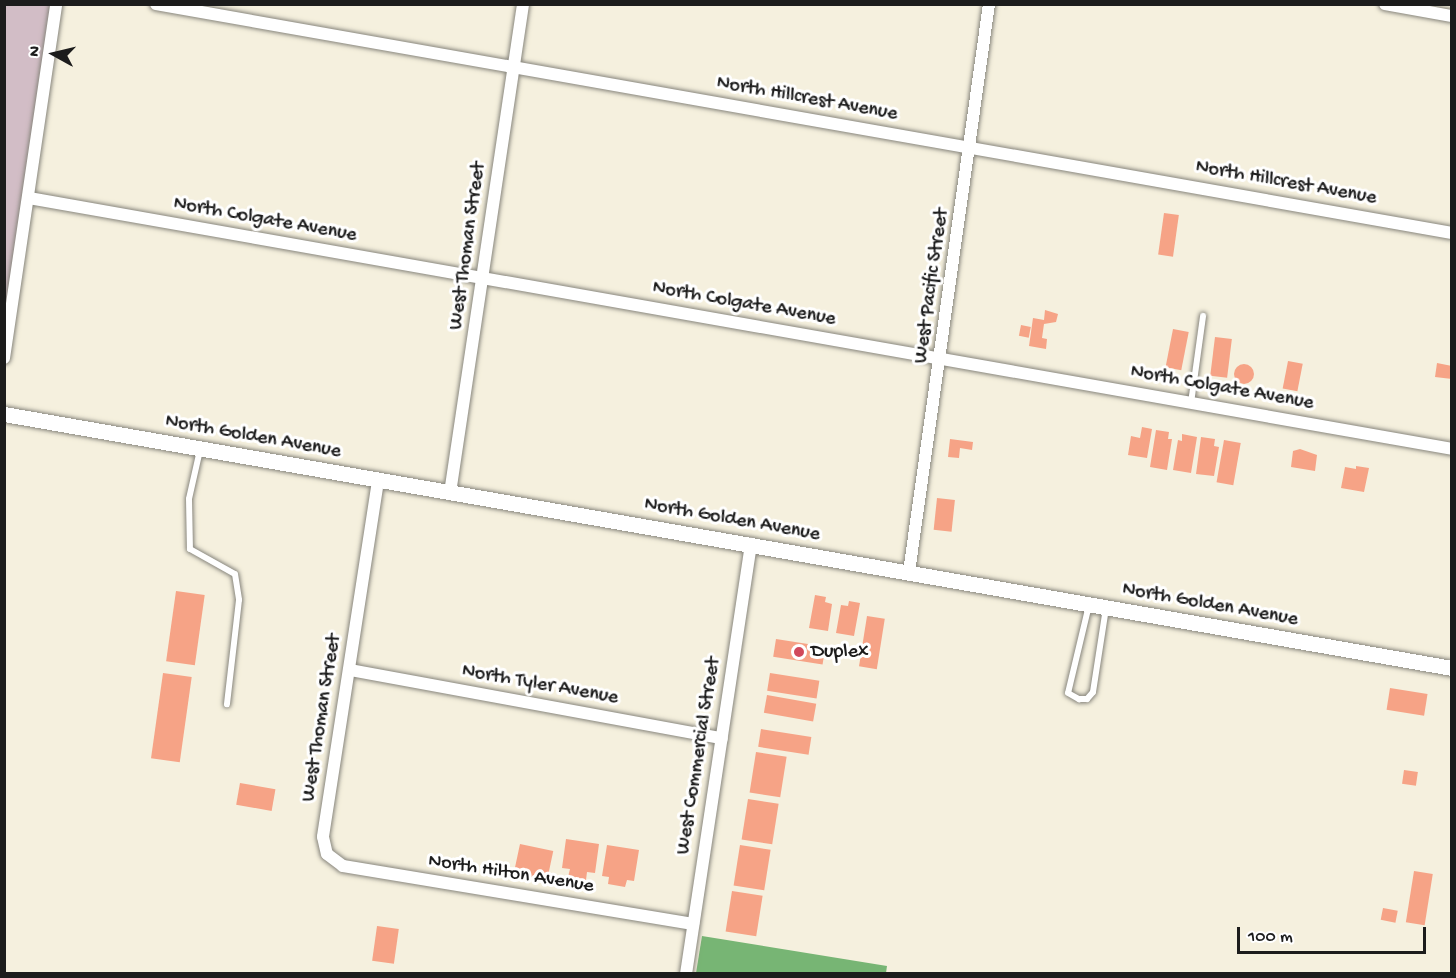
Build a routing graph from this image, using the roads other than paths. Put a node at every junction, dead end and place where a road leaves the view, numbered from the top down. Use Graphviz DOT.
graph roads {
  1 [pos="56,4"];
  2 [pos="156,4"];
  3 [pos="523,4"];
  4 [pos="988,4"];
  5 [pos="1385,4"];
  6 [pos="1452,16"];
  7 [pos="514,68"];
  8 [pos="971,147"];
  9 [pos="29,198"];
  10 [pos="1452,233"];
  11 [pos="483,278"];
  12 [pos="1203,316"];
  13 [pos="4,358"];
  14 [pos="941,358"];
  15 [pos="1191,403"];
  16 [pos="4,414"];
  17 [pos="200,449"];
  18 [pos="1452,449"];
  19 [pos="378,481"];
  20 [pos="450,493"];
  21 [pos="751,544"];
  22 [pos="909,572"];
  23 [pos="1089,605"];
  24 [pos="1106,608"];
  25 [pos="1452,668"];
  26 [pos="350,670"];
  27 [pos="227,704"];
  28 [pos="722,738"];
  29 [pos="327,854"];
  30 [pos="693,924"];
  31 [pos="686,974"];
  1 -- 9 [label="street"];
  2 -- 7 [label="street, North Hillcrest Avenue"];
  3 -- 7 [label="street, West Thoman Street"];
  4 -- 8 [label="street, West Pacific Street"];
  5 -- 6 [label="street"];
  7 -- 8 [label="street, North Hillcrest Avenue"];
  7 -- 11 [label="street, West Thoman Street"];
  8 -- 10 [label="street, North Hillcrest Avenue"];
  8 -- 14 [label="street, West Pacific Street"];
  9 -- 11 [label="street, North Colgate Avenue"];
  9 -- 13 [label="street"];
  11 -- 14 [label="street, North Colgate Avenue"];
  11 -- 20 [label="street, West Thoman Street"];
  12 -- 15 [label="lane"];
  14 -- 15 [label="street, North Colgate Avenue"];
  14 -- 22 [label="street, West Pacific Street"];
  15 -- 18 [label="street, North Colgate Avenue"];
  16 -- 17 [label="street, North Golden Avenue"];
  17 -- 19 [label="street, North Golden Avenue"];
  17 -- 27 [label="lane"];
  19 -- 20 [label="street, North Golden Avenue"];
  19 -- 26 [label="street, West Thoman Street"];
  20 -- 21 [label="street, North Golden Avenue"];
  21 -- 22 [label="street, North Golden Avenue"];
  21 -- 28 [label="street, West Commercial Street"];
  22 -- 23 [label="street, North Golden Avenue"];
  23 -- 24 [label="street, North Golden Avenue"];
  23 -- 24 [label="lane"];
  24 -- 25 [label="street, North Golden Avenue"];
  26 -- 28 [label="street, North Tyler Avenue"];
  26 -- 29 [label="street, West Thoman Street"];
  28 -- 30 [label="street, West Commercial Street"];
  29 -- 30 [label="street, North Hilton Avenue"];
  30 -- 31 [label="street, West Commercial Street"];
}
